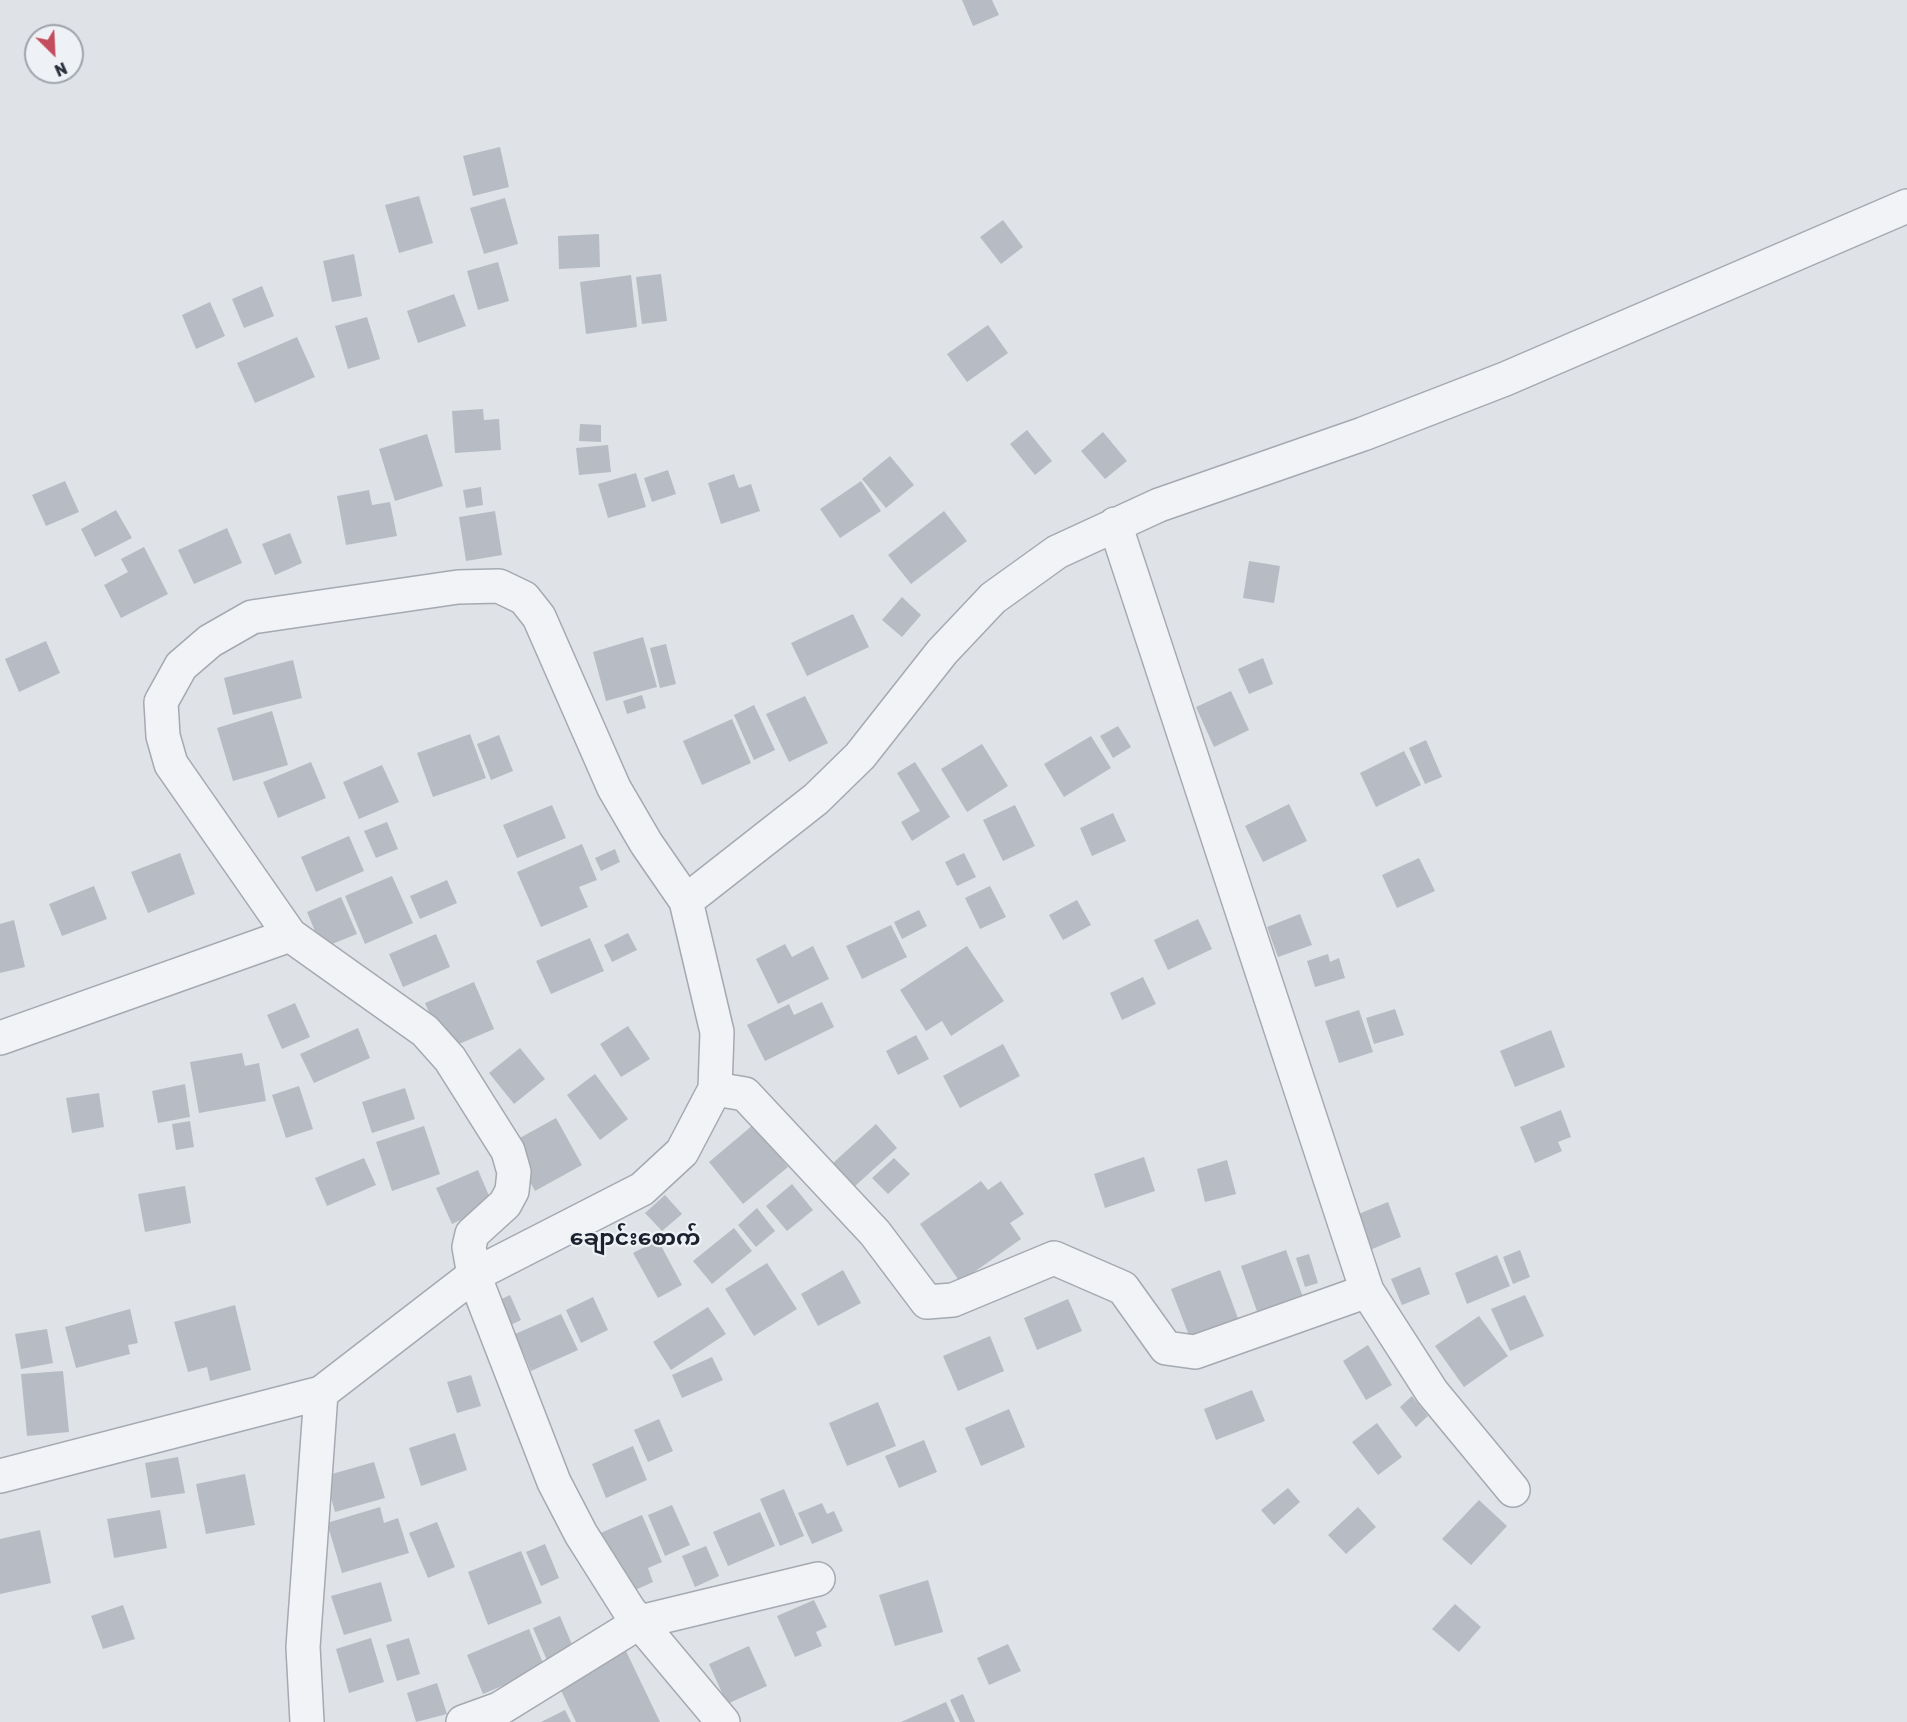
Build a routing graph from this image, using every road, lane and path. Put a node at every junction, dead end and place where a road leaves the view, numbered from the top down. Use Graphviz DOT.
graph roads {
  1 [pos="1907,206"];
  2 [pos="1115,524"];
  3 [pos="686,901"];
  4 [pos="290,935"];
  5 [pos="0,1038"];
  6 [pos="714,1089"];
  7 [pos="474,1275"];
  8 [pos="1367,1291"];
  9 [pos="321,1393"];
  10 [pos="0,1476"];
  11 [pos="1513,1490"];
  12 [pos="818,1579"];
  13 [pos="640,1622"];
  14 [pos="307,1722"];
  15 [pos="463,1722"];
  16 [pos="723,1722"];
  1 -- 2 [label="street"];
  2 -- 3 [label="street"];
  2 -- 8 [label="street"];
  3 -- 4 [label="street"];
  3 -- 6 [label="street"];
  4 -- 5 [label="street"];
  4 -- 7 [label="street"];
  6 -- 7 [label="street"];
  6 -- 8 [label="street"];
  7 -- 9 [label="street"];
  7 -- 13 [label="street"];
  8 -- 11 [label="street"];
  9 -- 10 [label="street"];
  9 -- 14 [label="street"];
  12 -- 13 [label="street"];
  13 -- 15 [label="street"];
  13 -- 16 [label="street"];
}
